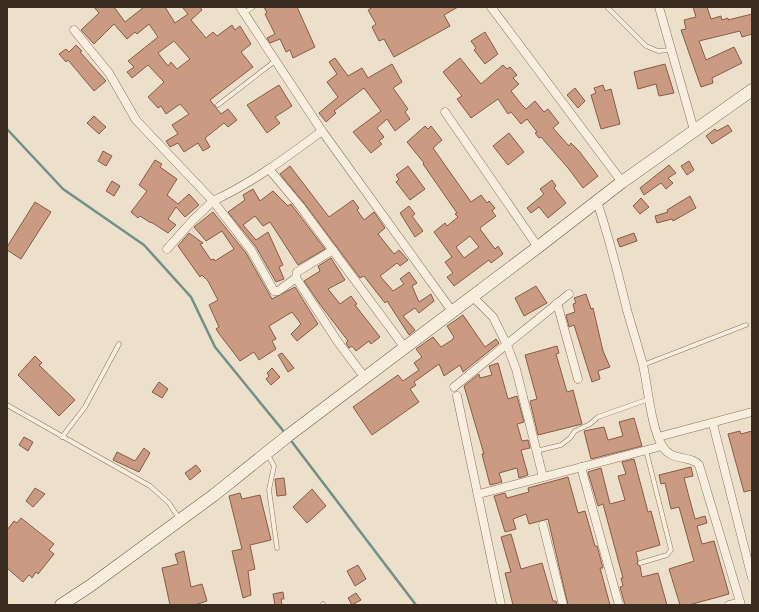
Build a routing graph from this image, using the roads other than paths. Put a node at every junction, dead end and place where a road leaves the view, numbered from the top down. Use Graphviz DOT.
graph roads {
  1 [pos="253,7"];
  2 [pos="491,7"];
  3 [pos="607,7"];
  4 [pos="659,7"];
  5 [pos="242,10"];
  6 [pos="74,30"];
  7 [pos="672,50"];
  8 [pos="275,62"];
  9 [pos="751,94"];
  10 [pos="218,105"];
  11 [pos="445,112"];
  12 [pos="694,130"];
  13 [pos="322,131"];
  14 [pos="269,169"];
  15 [pos="622,182"];
  16 [pos="213,201"];
  17 [pos="597,202"];
  18 [pos="538,247"];
  19 [pos="167,249"];
  20 [pos="333,250"];
  21 [pos="296,278"];
  22 [pos="569,294"];
  23 [pos="472,296"];
  24 [pos="557,303"];
  25 [pos="452,311"];
  26 [pos="746,325"];
  27 [pos="119,344"];
  28 [pos="507,345"];
  29 [pos="405,348"];
  30 [pos="642,365"];
  31 [pos="365,378"];
  32 [pos="578,379"];
  33 [pos="454,387"];
  34 [pos="457,396"];
  35 [pos="649,399"];
  36 [pos="7,405"];
  37 [pos="752,412"];
  38 [pos="713,424"];
  39 [pos="658,436"];
  40 [pos="62,437"];
  41 [pos="662,446"];
  42 [pos="536,450"];
  43 [pos="646,450"];
  44 [pos="267,453"];
  45 [pos="581,467"];
  46 [pos="543,477"];
  47 [pos="479,494"];
  48 [pos="180,520"];
  49 [pos="543,525"];
  50 [pos="277,548"];
  51 [pos="640,563"];
  52 [pos="752,578"];
  53 [pos="740,604"];
  54 [pos="61,605"];
  55 [pos="501,605"];
  56 [pos="563,605"];
  57 [pos="619,605"];
  58 [pos="729,605"];
  1 -- 5 [label="lane"];
  2 -- 15 [label="street"];
  3 -- 7 [label="lane"];
  4 -- 7 [label="street"];
  5 -- 8 [label="street"];
  6 -- 16 [label="street"];
  7 -- 12 [label="street"];
  8 -- 10 [label="lane"];
  8 -- 13 [label="street"];
  9 -- 12 [label="street"];
  11 -- 18 [label="street"];
  12 -- 15 [label="street"];
  13 -- 14 [label="street"];
  13 -- 25 [label="street"];
  14 -- 16 [label="street"];
  14 -- 20 [label="street"];
  15 -- 17 [label="street"];
  16 -- 19 [label="street"];
  16 -- 21 [label="street"];
  17 -- 18 [label="street"];
  17 -- 30 [label="street"];
  18 -- 23 [label="street"];
  20 -- 21 [label="street"];
  20 -- 29 [label="street"];
  21 -- 31 [label="street"];
  22 -- 24 [label="street"];
  23 -- 25 [label="street"];
  23 -- 28 [label="street"];
  24 -- 28 [label="street"];
  24 -- 32 [label="street"];
  25 -- 29 [label="street"];
  26 -- 30 [label="lane"];
  27 -- 40 [label="lane"];
  28 -- 33 [label="street"];
  28 -- 42 [label="street"];
  29 -- 31 [label="street"];
  30 -- 35 [label="street"];
  31 -- 44 [label="street"];
  34 -- 47 [label="street"];
  35 -- 39 [label="street"];
  35 -- 42 [label="lane"];
  36 -- 40 [label="lane"];
  37 -- 38 [label="street"];
  38 -- 39 [label="street"];
  38 -- 52 [label="street"];
  39 -- 41 [label="street"];
  40 -- 48 [label="lane"];
  41 -- 43 [label="street"];
  41 -- 53 [label="street"];
  42 -- 46 [label="street"];
  43 -- 45 [label="street"];
  43 -- 51 [label="lane"];
  44 -- 48 [label="street"];
  44 -- 50 [label="lane"];
  45 -- 46 [label="street"];
  45 -- 57 [label="street"];
  46 -- 47 [label="street"];
  47 -- 55 [label="street"];
  48 -- 54 [label="street"];
  49 -- 56 [label="street"];
  53 -- 58 [label="street"];
}
